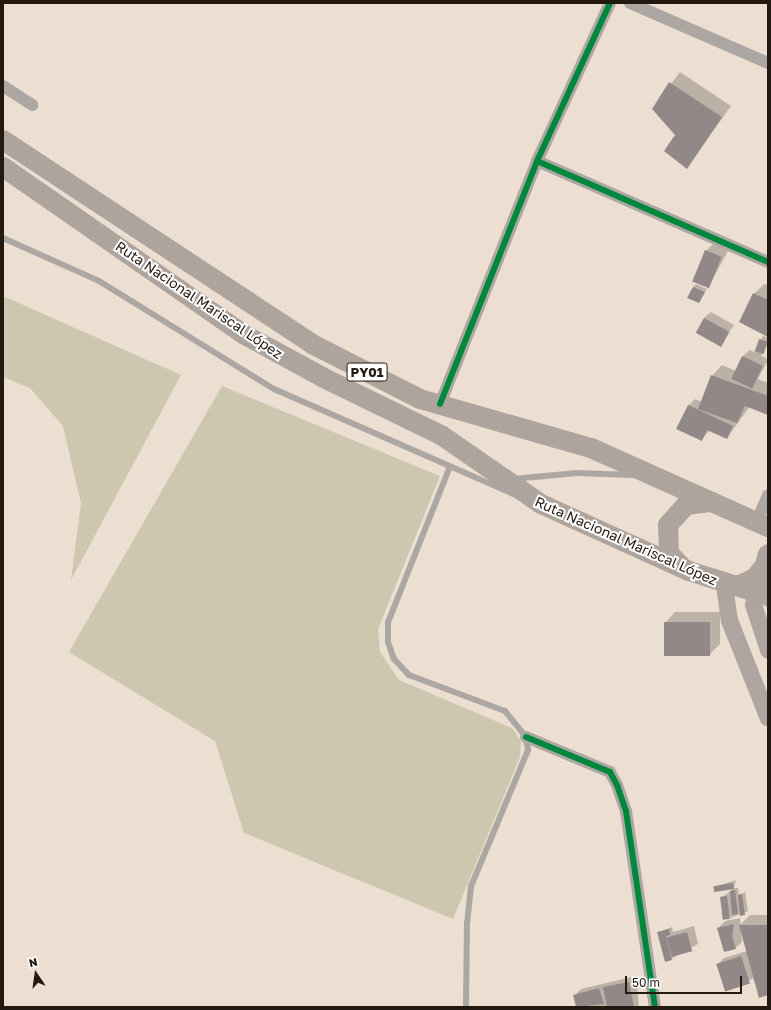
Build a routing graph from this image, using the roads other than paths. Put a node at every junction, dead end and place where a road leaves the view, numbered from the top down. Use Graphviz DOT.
graph roads {
  1 [pos="610,3"];
  2 [pos="630,3"];
  3 [pos="768,63"];
  4 [pos="3,86"];
  5 [pos="32,105"];
  6 [pos="3,140"];
  7 [pos="537,161"];
  8 [pos="3,167"];
  9 [pos="3,238"];
  10 [pos="768,262"];
  11 [pos="440,404"];
  12 [pos="449,469"];
  13 [pos="471,478"];
  14 [pos="504,479"];
  15 [pos="666,481"];
  16 [pos="768,495"];
  17 [pos="714,502"];
  18 [pos="541,504"];
  19 [pos="762,524"];
  20 [pos="768,544"];
  21 [pos="764,562"];
  22 [pos="689,571"];
  23 [pos="724,585"];
  24 [pos="762,594"];
  25 [pos="768,650"];
  26 [pos="768,718"];
  27 [pos="526,737"];
  28 [pos="466,1007"];
  29 [pos="655,1007"];
  1 -- 7 [label="street"];
  2 -- 3 [label="street"];
  4 -- 5 [label="street"];
  6 -- 11 [label="highway, Ruta Nacional Mariscal López / PY01"];
  7 -- 10 [label="street"];
  7 -- 11 [label="street"];
  8 -- 14 [label="highway, Ruta Nacional Mariscal López / PY01"];
  9 -- 12 [label="lane"];
  11 -- 15 [label="highway, Ruta Nacional Mariscal López / PY01"];
  12 -- 13 [label="lane"];
  12 -- 27 [label="lane"];
  13 -- 14 [label="lane"];
  13 -- 18 [label="lane"];
  14 -- 15 [label="lane"];
  14 -- 18 [label="highway, Ruta Nacional Mariscal López / PY01"];
  15 -- 17 [label="highway, Ruta Nacional Mariscal López / PY01"];
  16 -- 19 [label="street"];
  17 -- 19 [label="highway, Ruta Nacional Mariscal López / PY01"];
  17 -- 22 [label="highway"];
  18 -- 22 [label="highway, Ruta Nacional Mariscal López / PY01"];
  19 -- 20 [label="highway"];
  21 -- 23 [label="highway"];
  21 -- 24 [label="main road"];
  22 -- 23 [label="highway, Ruta Nacional Mariscal López / PY01"];
  23 -- 24 [label="highway, Ruta Nacional Mariscal López / PY01"];
  23 -- 26 [label="main road"];
  24 -- 25 [label="main road"];
  27 -- 28 [label="lane"];
  27 -- 29 [label="street"];
}
